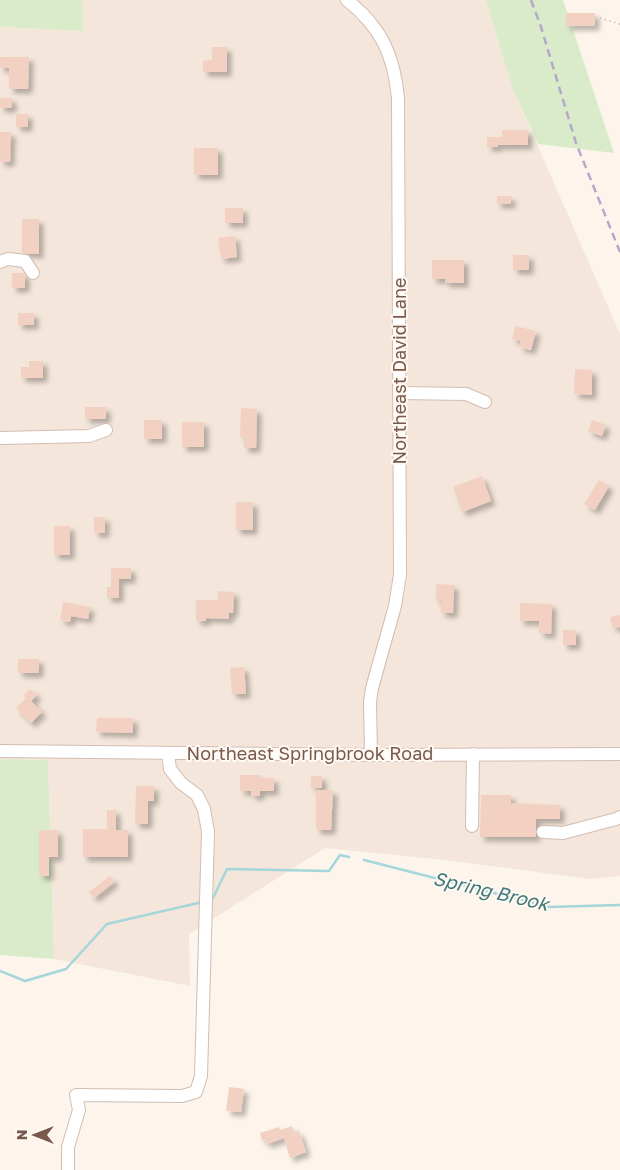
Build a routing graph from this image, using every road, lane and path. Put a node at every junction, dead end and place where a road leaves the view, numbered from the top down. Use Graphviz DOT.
graph roads {
  1 [pos="347,0"];
  2 [pos="600,18"];
  3 [pos="620,24"];
  4 [pos="0,262"];
  5 [pos="33,273"];
  6 [pos="400,393"];
  7 [pos="485,402"];
  8 [pos="106,430"];
  9 [pos="0,438"];
  10 [pos="0,751"];
  11 [pos="168,753"];
  12 [pos="473,754"];
  13 [pos="620,754"];
  14 [pos="371,755"];
  15 [pos="620,817"];
  16 [pos="472,826"];
  17 [pos="543,832"];
  18 [pos="68,1170"];
  1 -- 6 [label="street, Northeast David Lane"];
  2 -- 3 [label="path"];
  4 -- 5 [label="street"];
  6 -- 7 [label="street"];
  6 -- 14 [label="street, Northeast David Lane"];
  8 -- 9 [label="street"];
  10 -- 11 [label="street, Northeast Springbrook Road"];
  11 -- 14 [label="street, Northeast Springbrook Road"];
  11 -- 18 [label="street"];
  12 -- 13 [label="street, Northeast Springbrook Road"];
  12 -- 14 [label="street, Northeast Springbrook Road"];
  12 -- 16 [label="street"];
  15 -- 17 [label="street"];
}
